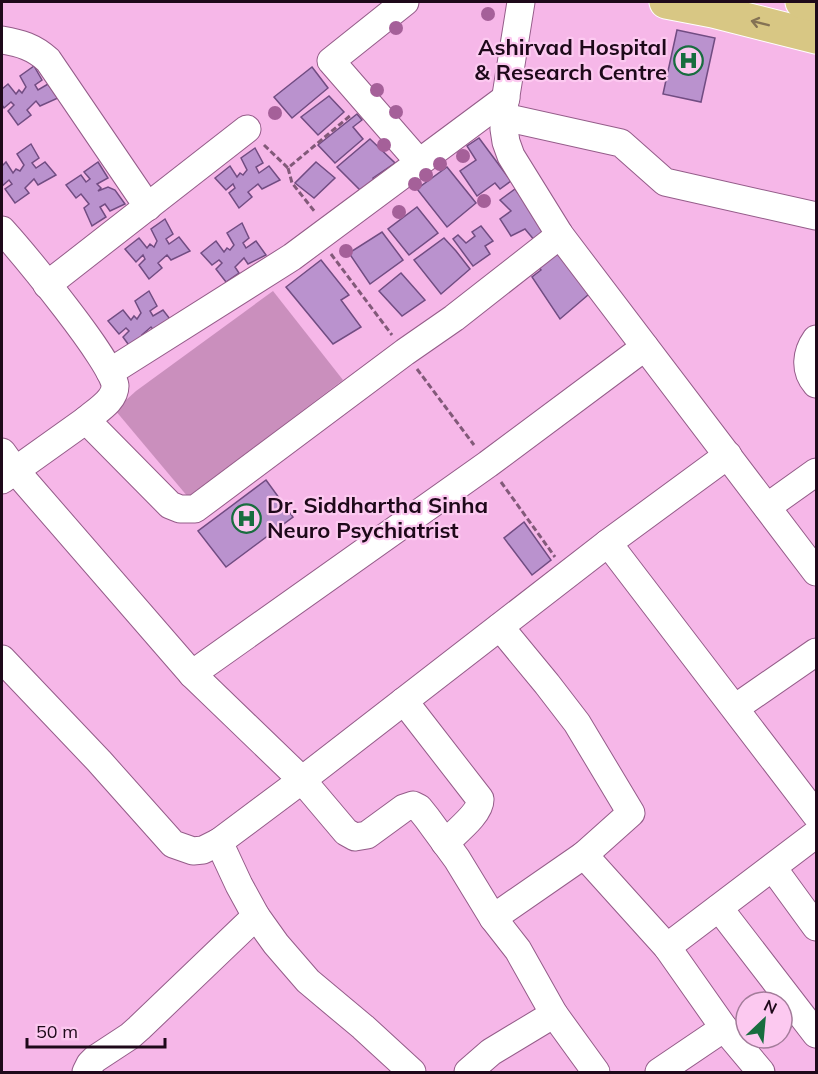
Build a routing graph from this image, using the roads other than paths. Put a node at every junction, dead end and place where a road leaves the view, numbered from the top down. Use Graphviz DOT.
graph roads {
  1 [pos="405,2"];
  2 [pos="521,2"];
  3 [pos="666,2"];
  4 [pos="802,2"];
  5 [pos="816,5"];
  6 [pos="728,8"];
  7 [pos="816,37"];
  8 [pos="2,40"];
  9 [pos="505,107"];
  10 [pos="247,129"];
  11 [pos="419,162"];
  12 [pos="148,207"];
  13 [pos="816,216"];
  14 [pos="2,230"];
  15 [pos="560,235"];
  16 [pos="47,285"];
  17 [pos="816,339"];
  18 [pos="645,347"];
  19 [pos="110,372"];
  20 [pos="816,384"];
  21 [pos="86,420"];
  22 [pos="728,455"];
  23 [pos="6,467"];
  24 [pos="816,472"];
  25 [pos="767,507"];
  26 [pos="608,543"];
  27 [pos="816,572"];
  28 [pos="500,627"];
  29 [pos="816,652"];
  30 [pos="2,659"];
  31 [pos="192,674"];
  32 [pos="404,700"];
  33 [pos="735,708"];
  34 [pos="302,780"];
  35 [pos="816,815"];
  36 [pos="816,834"];
  37 [pos="219,842"];
  38 [pos="445,843"];
  39 [pos="584,855"];
  40 [pos="773,868"];
  41 [pos="719,908"];
  42 [pos="256,916"];
  43 [pos="493,918"];
  44 [pos="816,927"];
  45 [pos="667,947"];
  46 [pos="554,1014"];
  47 [pos="724,1028"];
  48 [pos="816,1034"];
  49 [pos="86,1072"];
  50 [pos="412,1072"];
  51 [pos="468,1072"];
  52 [pos="596,1072"];
  53 [pos="659,1072"];
  54 [pos="761,1072"];
  1 -- 11 [label="street"];
  2 -- 9 [label="street"];
  3 -- 6 [label="main road"];
  4 -- 5 [label="main road"];
  7 -- 6 [label="main road, one-way"];
  8 -- 12 [label="street"];
  9 -- 11 [label="street"];
  9 -- 13 [label="street"];
  9 -- 15 [label="street"];
  10 -- 12 [label="street"];
  11 -- 19 [label="street"];
  12 -- 16 [label="street"];
  14 -- 16 [label="street"];
  15 -- 18 [label="street"];
  15 -- 21 [label="street"];
  16 -- 19 [label="street"];
  17 -- 20 [label="street"];
  18 -- 22 [label="street"];
  18 -- 31 [label="street"];
  19 -- 21 [label="street"];
  21 -- 23 [label="street"];
  22 -- 25 [label="street"];
  22 -- 26 [label="street"];
  23 -- 31 [label="street"];
  24 -- 25 [label="street"];
  25 -- 27 [label="street"];
  26 -- 28 [label="street"];
  26 -- 33 [label="street"];
  28 -- 32 [label="street"];
  28 -- 39 [label="street"];
  29 -- 33 [label="street"];
  30 -- 37 [label="street"];
  31 -- 34 [label="street"];
  32 -- 34 [label="street"];
  32 -- 38 [label="street"];
  33 -- 35 [label="street"];
  34 -- 37 [label="street"];
  34 -- 38 [label="street"];
  36 -- 40 [label="street"];
  37 -- 42 [label="street"];
  38 -- 43 [label="street"];
  39 -- 43 [label="street"];
  39 -- 45 [label="street"];
  40 -- 41 [label="street"];
  40 -- 44 [label="street"];
  41 -- 45 [label="street"];
  41 -- 48 [label="street"];
  42 -- 49 [label="street"];
  42 -- 50 [label="street"];
  43 -- 46 [label="street"];
  45 -- 47 [label="street"];
  46 -- 51 [label="street"];
  46 -- 52 [label="street"];
  47 -- 53 [label="street"];
  47 -- 54 [label="street"];
}
